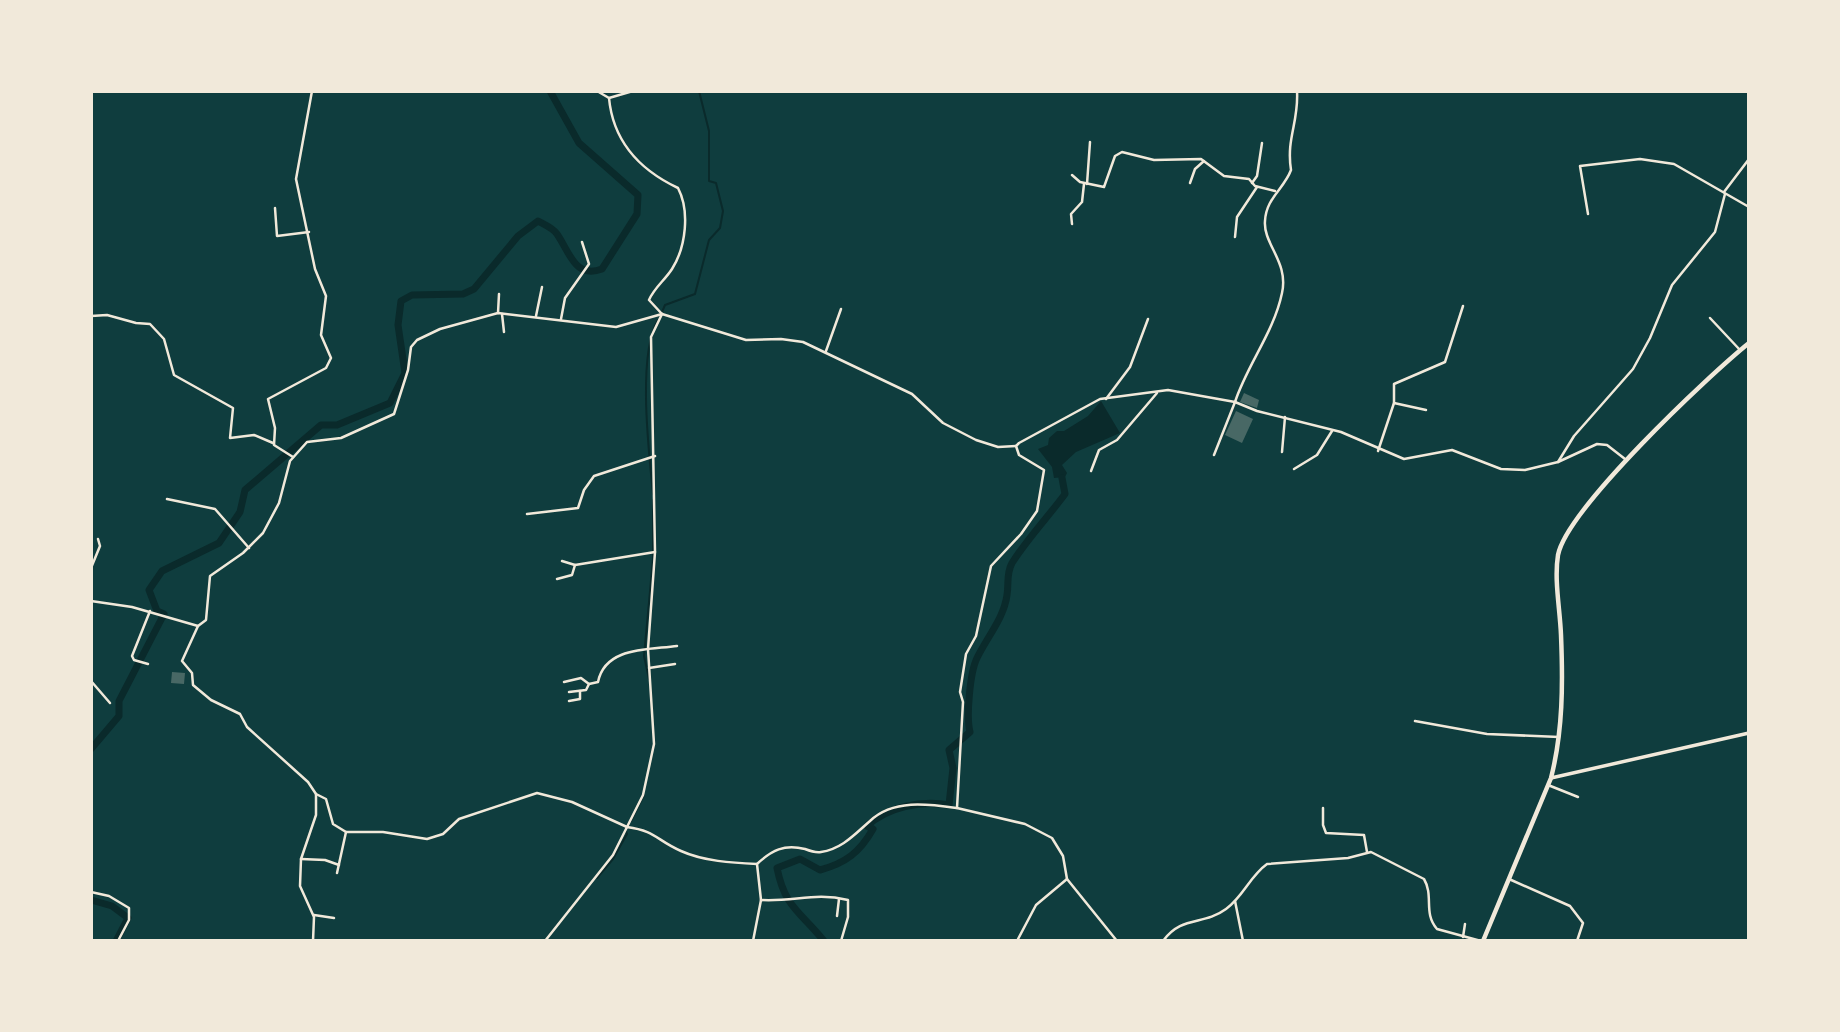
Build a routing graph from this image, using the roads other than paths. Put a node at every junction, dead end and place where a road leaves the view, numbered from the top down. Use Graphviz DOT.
graph roads {
  1 [pos="312,91"];
  2 [pos="597,91"];
  3 [pos="633,91"];
  4 [pos="1297,91"];
  5 [pos="609,98"];
  6 [pos="1090,142"];
  7 [pos="1262,143"];
  8 [pos="1749,159"];
  9 [pos="1204,160"];
  10 [pos="1072,175"];
  11 [pos="1190,183"];
  12 [pos="1252,183"];
  13 [pos="1086,184"];
  14 [pos="1256,187"];
  15 [pos="1275,191"];
  16 [pos="1724,194"];
  17 [pos="1749,207"];
  18 [pos="275,208"];
  19 [pos="1588,214"];
  20 [pos="1072,224"];
  21 [pos="309,232"];
  22 [pos="1235,237"];
  23 [pos="582,242"];
  24 [pos="542,287"];
  25 [pos="499,294"];
  26 [pos="1463,306"];
  27 [pos="841,309"];
  28 [pos="500,313"];
  29 [pos="662,314"];
  30 [pos="91,316"];
  31 [pos="536,316"];
  32 [pos="1710,318"];
  33 [pos="562,319"];
  34 [pos="1148,319"];
  35 [pos="504,332"];
  36 [pos="1749,343"];
  37 [pos="1741,349"];
  38 [pos="826,351"];
  39 [pos="1157,393"];
  40 [pos="1106,399"];
  41 [pos="1234,402"];
  42 [pos="1394,403"];
  43 [pos="1426,410"];
  44 [pos="1285,417"];
  45 [pos="1332,430"];
  46 [pos="273,443"];
  47 [pos="1016,446"];
  48 [pos="1378,451"];
  49 [pos="1282,452"];
  50 [pos="1214,455"];
  51 [pos="292,456"];
  52 [pos="651,457"];
  53 [pos="1628,461"];
  54 [pos="1558,462"];
  55 [pos="1294,469"];
  56 [pos="1091,471"];
  57 [pos="167,499"];
  58 [pos="527,514"];
  59 [pos="98,539"];
  60 [pos="249,548"];
  61 [pos="653,553"];
  62 [pos="562,561"];
  63 [pos="575,565"];
  64 [pos="91,568"];
  65 [pos="557,579"];
  66 [pos="91,601"];
  67 [pos="150,611"];
  68 [pos="198,626"];
  69 [pos="677,646"];
  70 [pos="648,650"];
  71 [pos="148,664"];
  72 [pos="675,664"];
  73 [pos="649,668"];
  74 [pos="91,681"];
  75 [pos="564,682"];
  76 [pos="589,684"];
  77 [pos="580,691"];
  78 [pos="569,692"];
  79 [pos="569,701"];
  80 [pos="110,704"];
  81 [pos="1415,721"];
  82 [pos="1749,733"];
  83 [pos="1559,737"];
  84 [pos="1552,778"];
  85 [pos="1548,785"];
  86 [pos="316,794"];
  87 [pos="1578,797"];
  88 [pos="957,808"];
  89 [pos="1323,808"];
  90 [pos="626,827"];
  91 [pos="346,832"];
  92 [pos="1367,852"];
  93 [pos="301,859"];
  94 [pos="757,864"];
  95 [pos="339,866"];
  96 [pos="337,873"];
  97 [pos="1067,879"];
  98 [pos="1509,879"];
  99 [pos="91,892"];
  100 [pos="839,899"];
  101 [pos="761,900"];
  102 [pos="1235,901"];
  103 [pos="314,915"];
  104 [pos="837,916"];
  105 [pos="334,918"];
  106 [pos="1465,924"];
  107 [pos="1463,937"];
  108 [pos="118,941"];
  109 [pos="313,941"];
  110 [pos="545,941"];
  111 [pos="753,941"];
  112 [pos="841,941"];
  113 [pos="1017,941"];
  114 [pos="1117,941"];
  115 [pos="1163,941"];
  116 [pos="1243,941"];
  117 [pos="1482,941"];
  118 [pos="1577,941"];
  1 -- 21 [label="street"];
  2 -- 5 [label="street"];
  3 -- 5 [label="street"];
  4 -- 15 [label="street"];
  5 -- 29 [label="street"];
  6 -- 13 [label="street"];
  7 -- 12 [label="street"];
  8 -- 16 [label="street"];
  9 -- 11 [label="street"];
  9 -- 12 [label="street"];
  9 -- 13 [label="street"];
  10 -- 13 [label="street"];
  12 -- 14 [label="street"];
  13 -- 20 [label="street"];
  14 -- 15 [label="street"];
  14 -- 22 [label="street"];
  15 -- 41 [label="street"];
  16 -- 17 [label="street"];
  16 -- 19 [label="street"];
  16 -- 54 [label="street"];
  18 -- 21 [label="street"];
  21 -- 46 [label="street"];
  23 -- 33 [label="street"];
  24 -- 31 [label="street"];
  25 -- 28 [label="street"];
  26 -- 42 [label="street"];
  27 -- 38 [label="street"];
  28 -- 31 [label="street"];
  28 -- 35 [label="street"];
  28 -- 51 [label="street"];
  29 -- 33 [label="street"];
  29 -- 38 [label="street"];
  29 -- 52 [label="street"];
  30 -- 46 [label="street"];
  31 -- 33 [label="street"];
  32 -- 37 [label="street"];
  34 -- 40 [label="street"];
  36 -- 37 [label="highway"];
  37 -- 53 [label="highway"];
  38 -- 47 [label="street"];
  39 -- 40 [label="street"];
  39 -- 41 [label="street"];
  39 -- 56 [label="street"];
  40 -- 47 [label="street"];
  41 -- 44 [label="street"];
  41 -- 50 [label="street"];
  42 -- 43 [label="street"];
  42 -- 48 [label="street"];
  44 -- 45 [label="street"];
  44 -- 49 [label="street"];
  45 -- 48 [label="street"];
  45 -- 55 [label="street"];
  46 -- 51 [label="street"];
  47 -- 88 [label="street"];
  48 -- 54 [label="street"];
  51 -- 60 [label="street"];
  52 -- 58 [label="street"];
  52 -- 61 [label="street"];
  53 -- 54 [label="street"];
  53 -- 83 [label="highway"];
  57 -- 60 [label="street"];
  59 -- 64 [label="street"];
  60 -- 68 [label="street"];
  61 -- 63 [label="street"];
  61 -- 70 [label="street"];
  62 -- 63 [label="street"];
  63 -- 65 [label="street"];
  66 -- 67 [label="street"];
  67 -- 68 [label="street"];
  67 -- 71 [label="street"];
  68 -- 86 [label="street"];
  69 -- 70 [label="street"];
  70 -- 73 [label="street"];
  70 -- 76 [label="street"];
  72 -- 73 [label="street"];
  73 -- 90 [label="street"];
  74 -- 80 [label="street"];
  75 -- 76 [label="street"];
  76 -- 77 [label="street"];
  77 -- 78 [label="street"];
  77 -- 79 [label="street"];
  81 -- 83 [label="street"];
  82 -- 84 [label="main road"];
  83 -- 84 [label="highway"];
  84 -- 85 [label="highway"];
  85 -- 87 [label="street"];
  85 -- 98 [label="highway"];
  86 -- 91 [label="street"];
  86 -- 93 [label="street"];
  88 -- 94 [label="street"];
  88 -- 97 [label="street"];
  89 -- 92 [label="street"];
  90 -- 91 [label="street"];
  90 -- 94 [label="street"];
  90 -- 110 [label="street"];
  91 -- 95 [label="street"];
  92 -- 102 [label="street"];
  92 -- 107 [label="street"];
  93 -- 95 [label="street"];
  93 -- 103 [label="street"];
  94 -- 101 [label="street"];
  95 -- 96 [label="street"];
  97 -- 113 [label="street"];
  97 -- 114 [label="street"];
  98 -- 117 [label="highway"];
  98 -- 118 [label="street"];
  99 -- 108 [label="street"];
  100 -- 101 [label="street"];
  100 -- 104 [label="street"];
  100 -- 112 [label="street"];
  101 -- 111 [label="street"];
  102 -- 115 [label="street"];
  102 -- 116 [label="street"];
  103 -- 105 [label="street"];
  103 -- 109 [label="street"];
  106 -- 107 [label="street"];
  107 -- 117 [label="street"];
}
